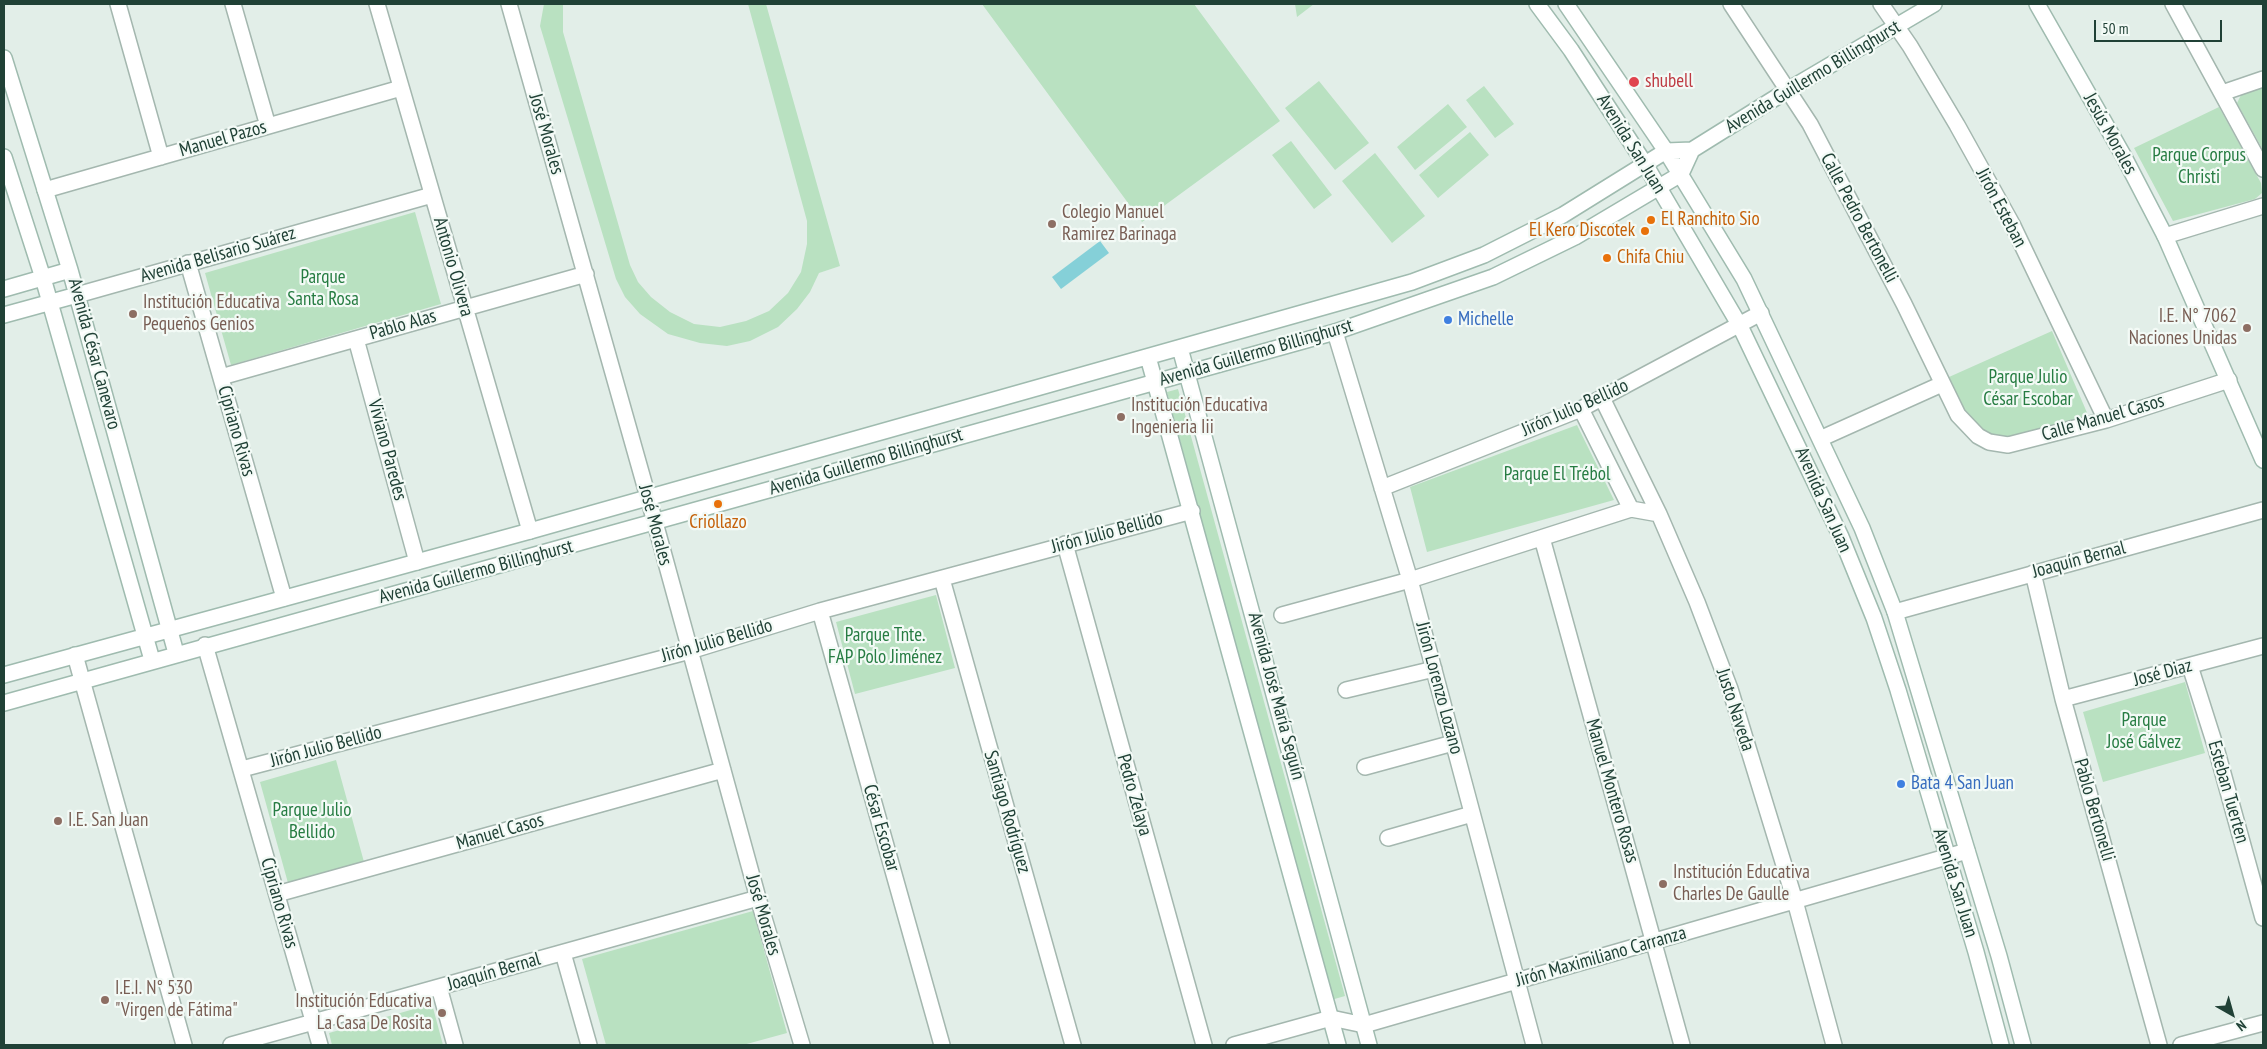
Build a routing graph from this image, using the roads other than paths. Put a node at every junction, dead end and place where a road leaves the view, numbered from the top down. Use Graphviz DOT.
graph roads {
  1 [pos="118,4"];
  2 [pos="233,4"];
  3 [pos="377,4"];
  4 [pos="509,4"];
  5 [pos="1537,4"];
  6 [pos="1566,4"];
  7 [pos="1731,4"];
  8 [pos="1881,4"];
  9 [pos="1934,4"];
  10 [pos="2037,4"];
  11 [pos="2173,4"];
  12 [pos="1897,26"];
  13 [pos="4,58"];
  14 [pos="2263,79"];
  15 [pos="401,88"];
  16 [pos="1788,90"];
  17 [pos="2222,93"];
  18 [pos="268,126"];
  19 [pos="1692,150"];
  20 [pos="1666,151"];
  21 [pos="4,157"];
  22 [pos="161,157"];
  23 [pos="1645,164"];
  24 [pos="2263,169"];
  25 [pos="1680,174"];
  26 [pos="1659,187"];
  27 [pos="45,190"];
  28 [pos="432,195"];
  29 [pos="2263,206"];
  30 [pos="2165,236"];
  31 [pos="188,263"];
  32 [pos="70,270"];
  33 [pos="586,274"];
  34 [pos="43,278"];
  35 [pos="4,289"];
  36 [pos="77,294"];
  37 [pos="50,302"];
  38 [pos="465,308"];
  39 [pos="1761,313"];
  40 [pos="4,315"];
  41 [pos="1740,326"];
  42 [pos="1335,332"];
  43 [pos="356,338"];
  44 [pos="1180,348"];
  45 [pos="1148,357"];
  46 [pos="1187,373"];
  47 [pos="220,377"];
  48 [pos="2229,380"];
  49 [pos="1155,381"];
  50 [pos="1942,384"];
  51 [pos="1602,398"];
  52 [pos="1582,409"];
  53 [pos="2106,420"];
  54 [pos="1978,436"];
  55 [pos="1822,438"];
  56 [pos="2263,460"];
  57 [pos="1382,488"];
  58 [pos="648,497"];
  59 [pos="1631,509"];
  60 [pos="1192,510"];
  61 [pos="2263,510"];
  62 [pos="1659,514"];
  63 [pos="654,522"];
  64 [pos="530,531"];
  65 [pos="1542,538"];
  66 [pos="1065,544"];
  67 [pos="417,562"];
  68 [pos="2033,573"];
  69 [pos="942,579"];
  70 [pos="1410,580"];
  71 [pos="284,598"];
  72 [pos="820,611"];
  73 [pos="1895,612"];
  74 [pos="1282,615"];
  75 [pos="170,629"];
  76 [pos="145,636"];
  77 [pos="205,645"];
  78 [pos="2263,646"];
  79 [pos="690,651"];
  80 [pos="176,653"];
  81 [pos="76,655"];
  82 [pos="152,660"];
  83 [pos="2190,666"];
  84 [pos="1434,669"];
  85 [pos="4,675"];
  86 [pos="82,680"];
  87 [pos="1346,690"];
  88 [pos="2063,699"];
  89 [pos="4,702"];
  90 [pos="1453,743"];
  91 [pos="1365,767"];
  92 [pos="242,769"];
  93 [pos="723,770"];
  94 [pos="1472,814"];
  95 [pos="1388,838"];
  96 [pos="1967,851"];
  97 [pos="1946,857"];
  98 [pos="277,894"];
  99 [pos="758,898"];
  100 [pos="1795,901"];
  101 [pos="2263,918"];
  102 [pos="1654,941"];
  103 [pos="563,952"];
  104 [pos="1516,982"];
  105 [pos="439,988"];
  106 [pos="1331,1018"];
  107 [pos="313,1022"];
  108 [pos="2263,1023"];
  109 [pos="1364,1025"];
  110 [pos="184,1045"];
  111 [pos="231,1045"];
  112 [pos="320,1045"];
  113 [pos="455,1045"];
  114 [pos="589,1045"];
  115 [pos="802,1045"];
  116 [pos="942,1045"];
  117 [pos="1073,1045"];
  118 [pos="1204,1045"];
  119 [pos="1234,1045"];
  120 [pos="1338,1045"];
  121 [pos="1369,1045"];
  122 [pos="1534,1045"];
  123 [pos="1682,1045"];
  124 [pos="1834,1045"];
  125 [pos="2001,1045"];
  126 [pos="2023,1045"];
  127 [pos="2159,1045"];
  128 [pos="2181,1045"];
  1 -- 22 [label="street"];
  2 -- 18 [label="street"];
  3 -- 15 [label="street, Antonio Olivera"];
  4 -- 33 [label="street, José Morales"];
  5 -- 23 [label="street, Avenida San Juan"];
  6 -- 20 [label="street, Avenida San Juan"];
  7 -- 16 [label="street, Calle Pedro Bertonelli"];
  8 -- 12 [label="street, Jirón Esteban"];
  9 -- 12 [label="street, Avenida Guillermo Billinghurst"];
  10 -- 30 [label="street, Jesús Morales"];
  11 -- 17 [label="street"];
  12 -- 16 [label="street, Avenida Guillermo Billinghurst"];
  12 -- 53 [label="street, Jirón Esteban"];
  13 -- 27 [label="street, Avenida César Canevaro"];
  14 -- 17 [label="street"];
  15 -- 18 [label="street, Manuel Pazos"];
  15 -- 28 [label="street, Antonio Olivera"];
  16 -- 19 [label="street, Avenida Guillermo Billinghurst"];
  16 -- 50 [label="street, Calle Pedro Bertonelli"];
  17 -- 24 [label="street"];
  18 -- 22 [label="street, Manuel Pazos"];
  19 -- 20 [label="street, Avenida Guillermo Billinghurst"];
  19 -- 25 [label="street"];
  20 -- 23 [label="street, Avenida Guillermo Billinghurst"];
  20 -- 25 [label="street, Avenida San Juan"];
  21 -- 34 [label="street, Avenida César Canevaro"];
  22 -- 27 [label="street, Manuel Pazos"];
  23 -- 26 [label="street, Avenida San Juan"];
  23 -- 44 [label="street, Avenida Guillermo Billinghurst"];
  25 -- 26 [label="street, Avenida Guillermo Billinghurst"];
  25 -- 39 [label="street, Avenida San Juan"];
  26 -- 41 [label="street, Avenida San Juan"];
  26 -- 42 [label="street, Avenida Guillermo Billinghurst"];
  27 -- 32 [label="street, Avenida César Canevaro"];
  28 -- 31 [label="street, Avenida Belisario Suárez"];
  28 -- 38 [label="street, Antonio Olivera"];
  29 -- 30 [label="street"];
  30 -- 48 [label="street, Jesús Morales"];
  31 -- 36 [label="street, Avenida Belisario Suárez"];
  31 -- 47 [label="street, Cipriano Rivas"];
  32 -- 34 [label="street"];
  32 -- 36 [label="street, Avenida César Canevaro"];
  33 -- 38 [label="street, Pablo Alas"];
  33 -- 58 [label="street, José Morales"];
  34 -- 35 [label="street"];
  34 -- 37 [label="street, Avenida César Canevaro"];
  36 -- 37 [label="street, Avenida Belisario Suárez"];
  36 -- 75 [label="street, Avenida César Canevaro"];
  37 -- 40 [label="street, Avenida Belisario Suárez"];
  37 -- 76 [label="street, Avenida César Canevaro"];
  38 -- 43 [label="street, Pablo Alas"];
  38 -- 64 [label="street, Antonio Olivera"];
  39 -- 41 [label="street, Jirón Julio Bellido"];
  39 -- 55 [label="street, Avenida San Juan"];
  41 -- 51 [label="street, Jirón Julio Bellido"];
  41 -- 97 [label="street, Avenida San Juan"];
  42 -- 46 [label="street, Avenida Guillermo Billinghurst"];
  42 -- 57 [label="street, Jirón Lorenzo Lozano"];
  43 -- 47 [label="street, Pablo Alas"];
  43 -- 67 [label="street, Viviano Paredes"];
  44 -- 45 [label="street, Avenida Guillermo Billinghurst"];
  44 -- 46 [label="street, Avenida José María Seguín"];
  45 -- 49 [label="street, Avenida José María Seguín"];
  45 -- 58 [label="street, Avenida Guillermo Billinghurst"];
  46 -- 49 [label="street, Avenida Guillermo Billinghurst"];
  46 -- 109 [label="street, Avenida José María Seguín"];
  47 -- 71 [label="street, Cipriano Rivas"];
  48 -- 53 [label="street, Calle Manuel Casos"];
  48 -- 56 [label="street, Jesús Morales"];
  49 -- 60 [label="street, Avenida José María Seguín"];
  49 -- 63 [label="street, Avenida Guillermo Billinghurst"];
  50 -- 54 [label="street, Calle Pedro Bertonelli"];
  50 -- 55 [label="street"];
  51 -- 52 [label="street, Jirón Julio Bellido"];
  51 -- 62 [label="street, Justo Naveda"];
  52 -- 57 [label="street, Jirón Julio Bellido"];
  52 -- 59 [label="street"];
  53 -- 54 [label="street, Calle Manuel Casos"];
  55 -- 73 [label="street, Avenida San Juan"];
  57 -- 70 [label="street, Jirón Lorenzo Lozano"];
  58 -- 63 [label="street, José Morales"];
  58 -- 64 [label="street, Avenida Guillermo Billinghurst"];
  59 -- 62 [label="street"];
  59 -- 65 [label="street"];
  60 -- 66 [label="street, Jirón Julio Bellido"];
  60 -- 106 [label="street, Avenida José María Seguín"];
  61 -- 68 [label="street, Joaquín Bernal"];
  62 -- 100 [label="street, Justo Naveda"];
  63 -- 77 [label="street, Avenida Guillermo Billinghurst"];
  63 -- 79 [label="street, José Morales"];
  64 -- 67 [label="street, Avenida Guillermo Billinghurst"];
  65 -- 70 [label="street"];
  65 -- 102 [label="street, Manuel Montero Rosas"];
  66 -- 69 [label="street, Jirón Julio Bellido"];
  66 -- 118 [label="street, Pedro Zelaya"];
  67 -- 71 [label="street, Avenida Guillermo Billinghurst"];
  68 -- 73 [label="street, Joaquín Bernal"];
  68 -- 88 [label="street, Pablo Bertonelli"];
  69 -- 72 [label="street, Jirón Julio Bellido"];
  69 -- 117 [label="street, Santiago Rodríguez"];
  70 -- 74 [label="street"];
  70 -- 84 [label="street, Jirón Lorenzo Lozano"];
  71 -- 75 [label="street, Avenida Guillermo Billinghurst"];
  72 -- 79 [label="street, Jirón Julio Bellido"];
  72 -- 116 [label="street, César Escobar"];
  73 -- 96 [label="street, Avenida San Juan"];
  75 -- 76 [label="street, Avenida Guillermo Billinghurst"];
  75 -- 80 [label="street, Avenida César Canevaro"];
  76 -- 81 [label="street, Avenida Guillermo Billinghurst"];
  76 -- 82 [label="street, Avenida César Canevaro"];
  77 -- 80 [label="street, Avenida Guillermo Billinghurst"];
  77 -- 92 [label="street, Cipriano Rivas"];
  78 -- 83 [label="street, José Diaz"];
  79 -- 92 [label="street, Jirón Julio Bellido"];
  79 -- 93 [label="street, José Morales"];
  80 -- 82 [label="street, Avenida Guillermo Billinghurst"];
  81 -- 85 [label="street, Avenida Guillermo Billinghurst"];
  81 -- 86 [label="street"];
  82 -- 86 [label="street, Avenida Guillermo Billinghurst"];
  83 -- 88 [label="street, José Diaz"];
  83 -- 101 [label="street, Esteban Tuerten"];
  84 -- 87 [label="street"];
  84 -- 90 [label="street, Jirón Lorenzo Lozano"];
  86 -- 89 [label="street, Avenida Guillermo Billinghurst"];
  86 -- 110 [label="street"];
  88 -- 127 [label="street, Pablo Bertonelli"];
  90 -- 91 [label="street"];
  90 -- 94 [label="street, Jirón Lorenzo Lozano"];
  92 -- 98 [label="street, Cipriano Rivas"];
  93 -- 98 [label="street, Manuel Casos"];
  93 -- 99 [label="street, José Morales"];
  94 -- 95 [label="street"];
  94 -- 104 [label="street, Jirón Lorenzo Lozano"];
  96 -- 97 [label="street, Jirón Maximiliano Carranza"];
  96 -- 126 [label="street, Avenida San Juan"];
  97 -- 100 [label="street, Jirón Maximiliano Carranza"];
  97 -- 125 [label="street, Avenida San Juan"];
  98 -- 107 [label="street, Cipriano Rivas"];
  99 -- 103 [label="street, Joaquín Bernal"];
  99 -- 115 [label="street, José Morales"];
  100 -- 102 [label="street, Jirón Maximiliano Carranza"];
  100 -- 124 [label="street, Justo Naveda"];
  102 -- 104 [label="street, Jirón Maximiliano Carranza"];
  102 -- 123 [label="street, Manuel Montero Rosas"];
  103 -- 105 [label="street, Joaquín Bernal"];
  103 -- 114 [label="street"];
  104 -- 109 [label="street, Jirón Maximiliano Carranza"];
  104 -- 122 [label="street, Jirón Lorenzo Lozano"];
  105 -- 107 [label="street, Joaquín Bernal"];
  105 -- 113 [label="street"];
  106 -- 109 [label="street, Jirón Maximiliano Carranza"];
  106 -- 119 [label="street, Jirón Maximiliano Carranza"];
  106 -- 120 [label="street, Avenida José María Seguín"];
  107 -- 111 [label="street, Joaquín Bernal"];
  107 -- 112 [label="street, Cipriano Rivas"];
  108 -- 128 [label="street"];
  109 -- 121 [label="street, Avenida José María Seguín"];
}
